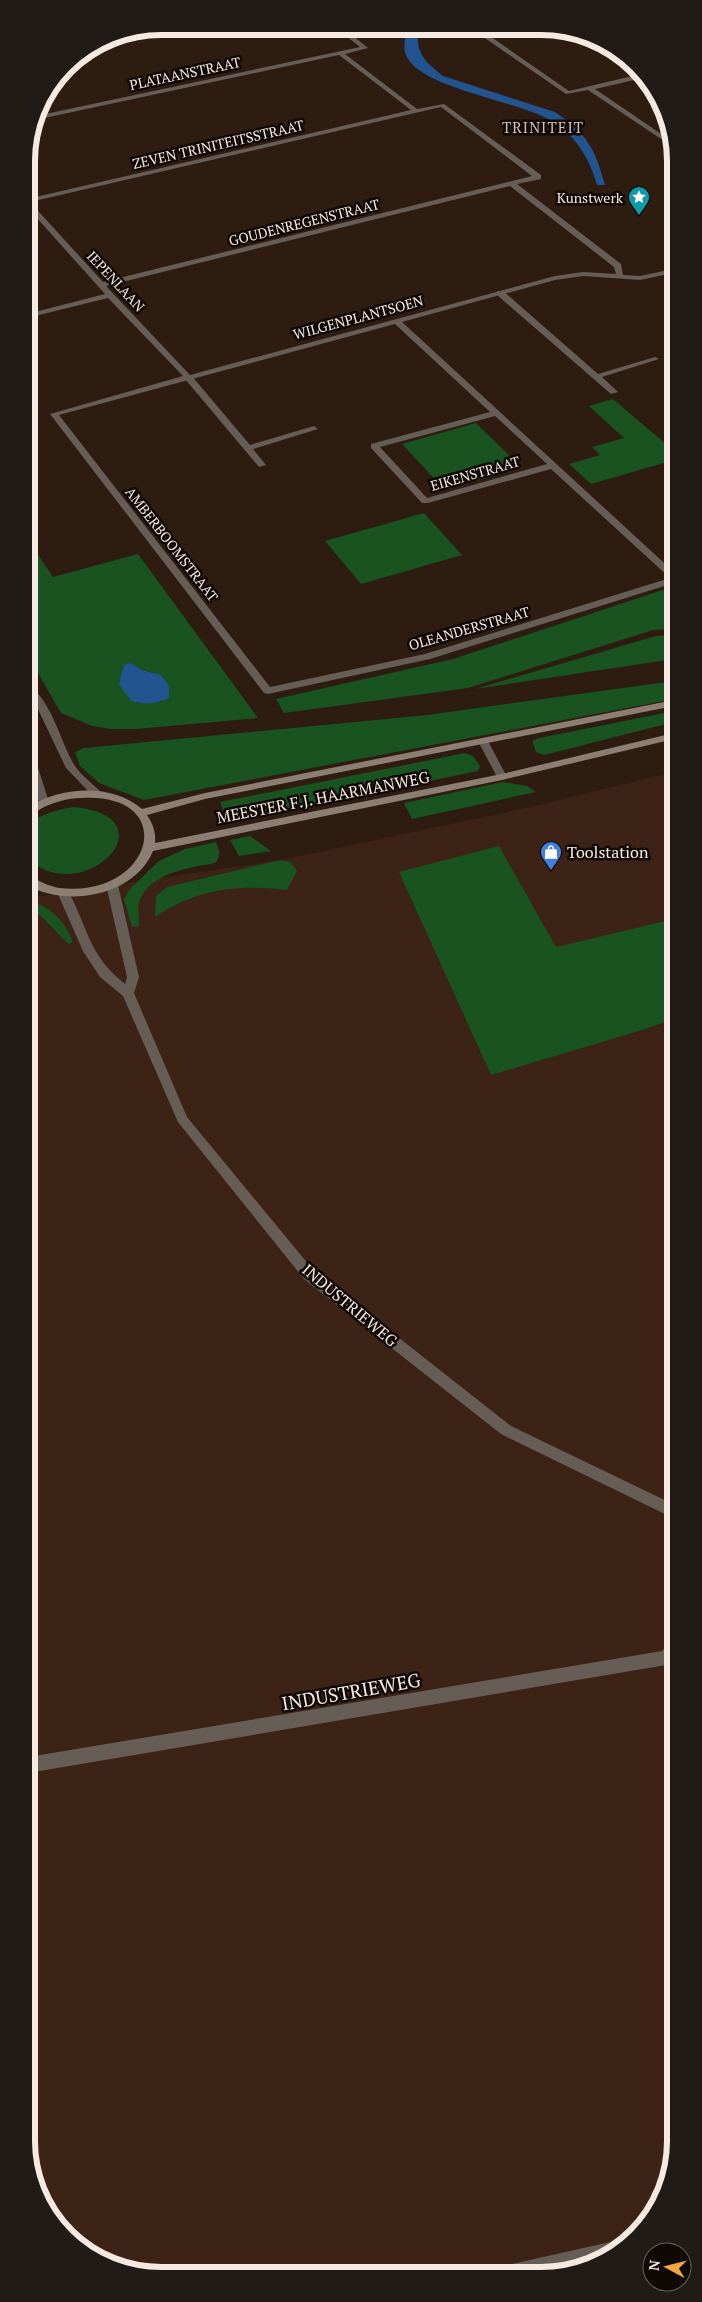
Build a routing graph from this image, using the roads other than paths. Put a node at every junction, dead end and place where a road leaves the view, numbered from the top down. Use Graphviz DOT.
graph roads {
  1 [pos="348,35"];
  2 [pos="484,35"];
  3 [pos="340,53"];
  4 [pos="635,77"];
  5 [pos="589,88"];
  6 [pos="416,111"];
  7 [pos="44,116"];
  8 [pos="665,140"];
  9 [pos="512,184"];
  10 [pos="35,200"];
  11 [pos="35,211"];
  12 [pos="667,272"];
  13 [pos="620,277"];
  14 [pos="102,285"];
  15 [pos="500,293"];
  16 [pos="110,295"];
  17 [pos="35,314"];
  18 [pos="396,320"];
  19 [pos="655,359"];
  20 [pos="598,376"];
  21 [pos="188,377"];
  22 [pos="614,392"];
  23 [pos="498,413"];
  24 [pos="54,414"];
  25 [pos="314,429"];
  26 [pos="249,448"];
  27 [pos="262,465"];
  28 [pos="554,465"];
  29 [pos="667,572"];
  30 [pos="667,581"];
  31 [pos="268,691"];
  32 [pos="35,698"];
  33 [pos="667,704"];
  34 [pos="667,738"];
  35 [pos="483,741"];
  36 [pos="35,774"];
  37 [pos="502,777"];
  38 [pos="97,794"];
  39 [pos="44,802"];
  40 [pos="35,808"];
  41 [pos="140,813"];
  42 [pos="150,848"];
  43 [pos="35,885"];
  44 [pos="112,885"];
  45 [pos="63,892"];
  46 [pos="128,993"];
  47 [pos="667,1508"];
  48 [pos="667,1657"];
  49 [pos="35,1764"];
  50 [pos="594,2255"];
  51 [pos="539,2267"];
  1 -- 3 [label="street, PLATAANSTRAAT"];
  2 -- 5 [label="street"];
  3 -- 6 [label="street"];
  3 -- 7 [label="street, PLATAANSTRAAT"];
  4 -- 5 [label="street"];
  5 -- 8 [label="street"];
  6 -- 9 [label="street, ZEVEN TRINITEITSSTRAAT"];
  6 -- 10 [label="street, ZEVEN TRINITEITSSTRAAT"];
  9 -- 13 [label="street"];
  9 -- 14 [label="street, GOUDENREGENSTRAAT"];
  11 -- 14 [label="street, IEPENLAAN"];
  12 -- 13 [label="street, WILGENPLANTSOEN"];
  13 -- 15 [label="street, WILGENPLANTSOEN"];
  14 -- 16 [label="street, IEPENLAAN"];
  15 -- 18 [label="street, WILGENPLANTSOEN"];
  15 -- 20 [label="street"];
  16 -- 17 [label="street"];
  16 -- 21 [label="street, IEPENLAAN"];
  18 -- 21 [label="street, WILGENPLANTSOEN"];
  18 -- 23 [label="street, EIKENSTRAAT"];
  19 -- 20 [label="street"];
  20 -- 22 [label="street"];
  21 -- 24 [label="street, WILGENPLANTSOEN"];
  21 -- 26 [label="street, IEPENLAAN"];
  23 -- 28 [label="street, EIKENSTRAAT"];
  23 -- 28 [label="street, EIKENSTRAAT"];
  24 -- 31 [label="street, AMBERBOOMSTRAAT"];
  25 -- 26 [label="street"];
  26 -- 27 [label="street, IEPENLAAN"];
  28 -- 29 [label="street, EIKENSTRAAT"];
  30 -- 31 [label="street, OLEANDERSTRAAT"];
  32 -- 38 [label="street"];
  33 -- 35 [label="main road, MEESTER F.J. HAARMANWEG"];
  34 -- 37 [label="main road, MEESTER F.J. HAARMANWEG"];
  35 -- 37 [label="street"];
  35 -- 41 [label="main road, MEESTER F.J. HAARMANWEG"];
  36 -- 39 [label="street"];
  37 -- 42 [label="main road, MEESTER F.J. HAARMANWEG"];
  38 -- 39 [label="main road"];
  38 -- 41 [label="main road"];
  39 -- 40 [label="main road"];
  41 -- 42 [label="main road"];
  42 -- 44 [label="main road"];
  43 -- 45 [label="main road"];
  44 -- 45 [label="main road"];
  44 -- 46 [label="street"];
  45 -- 46 [label="street, INDUSTRIEWEG"];
  46 -- 47 [label="street, INDUSTRIEWEG"];
  48 -- 49 [label="street, INDUSTRIEWEG"];
  50 -- 51 [label="street"];
}
